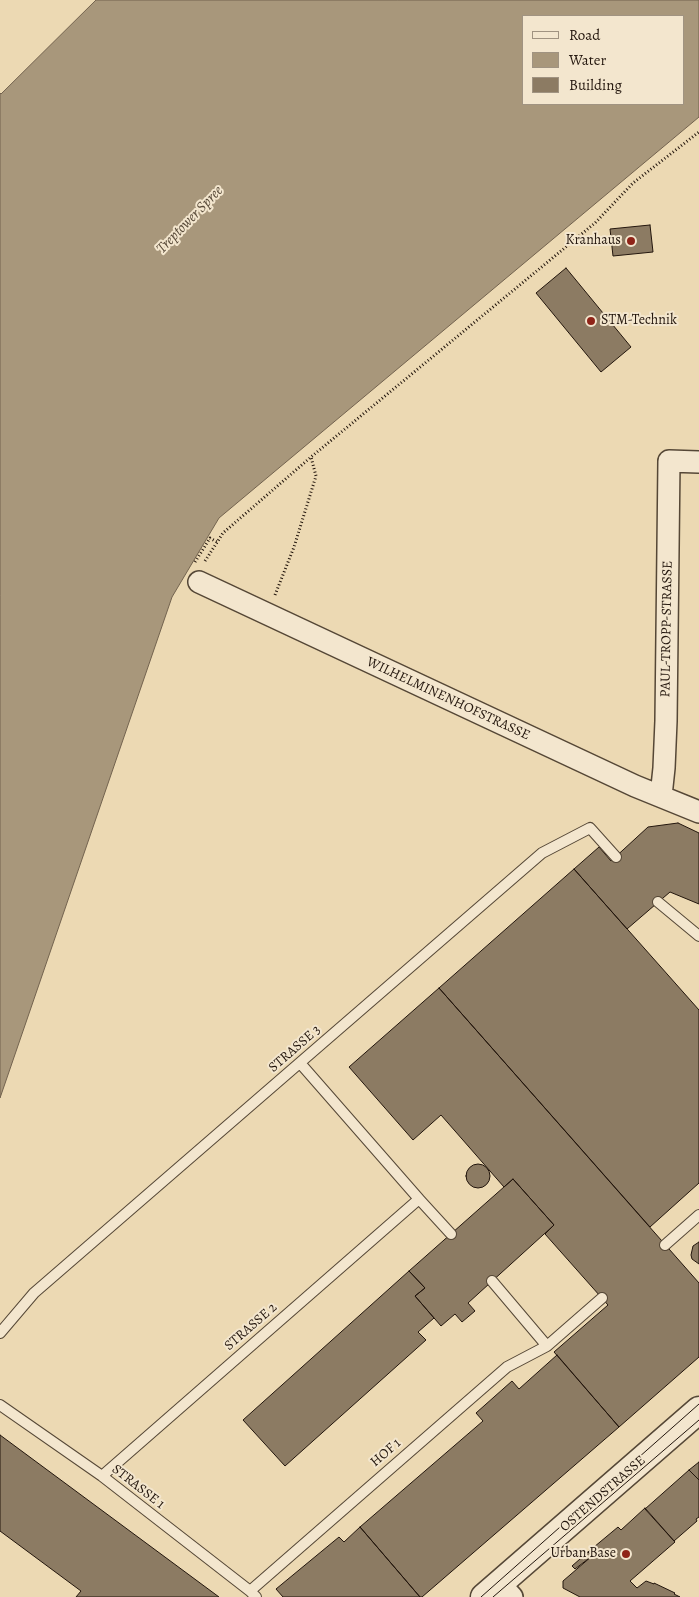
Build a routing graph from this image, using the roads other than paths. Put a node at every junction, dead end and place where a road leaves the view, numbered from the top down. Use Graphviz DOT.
graph roads {
  1 [pos="699,462"];
  2 [pos="197,572"];
  3 [pos="661,796"];
  4 [pos="699,812"];
  5 [pos="616,857"];
  6 [pos="658,902"];
  7 [pos="699,936"];
  8 [pos="300,1063"];
  9 [pos="419,1198"];
  10 [pos="699,1215"];
  11 [pos="451,1234"];
  12 [pos="665,1244"];
  13 [pos="492,1281"];
  14 [pos="602,1298"];
  15 [pos="0,1333"];
  16 [pos="547,1346"];
  17 [pos="0,1405"];
  18 [pos="699,1410"];
  19 [pos="102,1476"];
  20 [pos="499,1593"];
  21 [pos="253,1594"];
  1 -- 3 [label="street, PAUL-TROPP-STRASSE"];
  2 -- 3 [label="street, WILHELMINENHOFSTRASSE"];
  3 -- 4 [label="street, WILHELMINENHOFSTRASSE"];
  5 -- 8 [label="lane, STRASSE 3"];
  6 -- 7 [label="lane"];
  8 -- 9 [label="lane"];
  8 -- 15 [label="lane, STRASSE 3"];
  9 -- 11 [label="lane"];
  9 -- 19 [label="lane, STRASSE 2"];
  10 -- 12 [label="lane"];
  13 -- 16 [label="lane"];
  14 -- 16 [label="lane, HOF 1"];
  16 -- 21 [label="lane, HOF 1"];
  17 -- 19 [label="lane, STRASSE 1"];
  18 -- 20 [label="street, OSTENDSTRASSE"];
  19 -- 21 [label="lane, STRASSE 1"];
}
